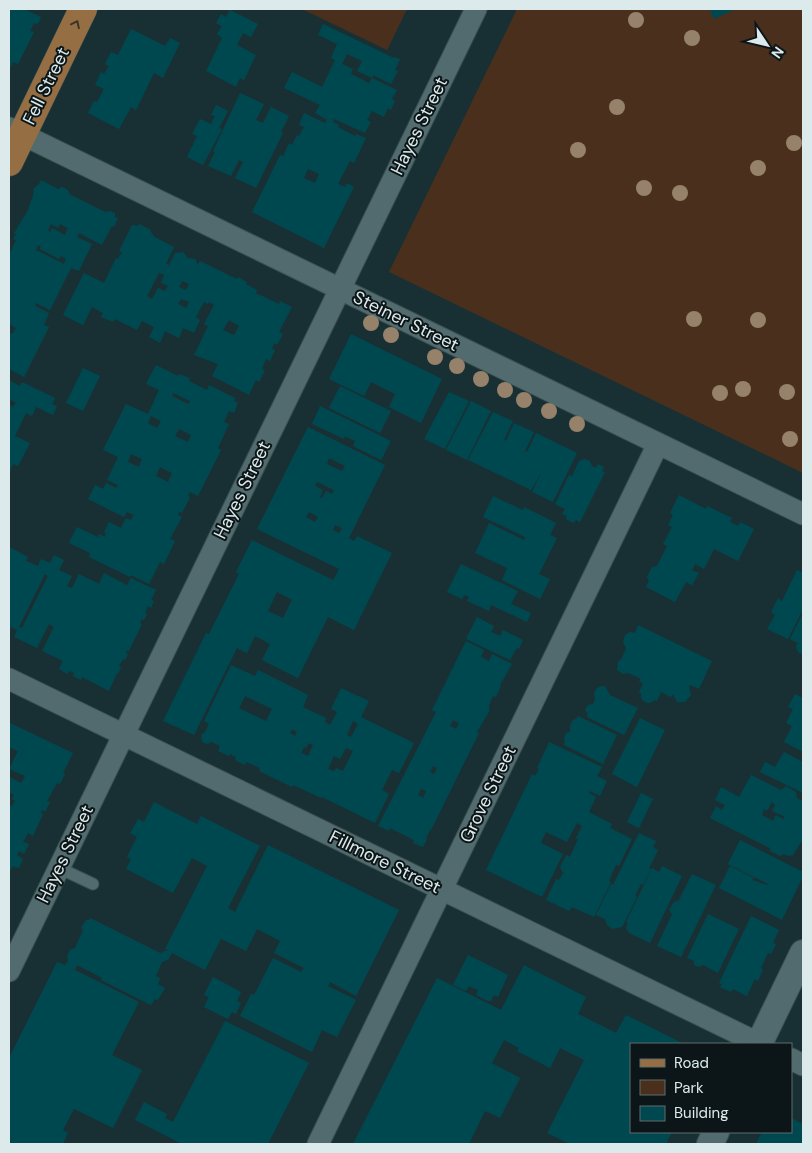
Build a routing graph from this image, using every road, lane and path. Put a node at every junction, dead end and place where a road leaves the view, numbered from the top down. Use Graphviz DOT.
graph roads {
  1 [pos="83,9"];
  2 [pos="476,9"];
  3 [pos="15,131"];
  4 [pos="9,162"];
  5 [pos="340,289"];
  6 [pos="658,444"];
  7 [pos="803,514"];
  8 [pos="9,679"];
  9 [pos="123,735"];
  10 [pos="59,868"];
  11 [pos="93,884"];
  12 [pos="442,890"];
  13 [pos="803,953"];
  14 [pos="9,972"];
  15 [pos="757,1043"];
  16 [pos="759,1043"];
  17 [pos="318,1144"];
  3 -- 1 [label="main road, Fell Street, one-way"];
  2 -- 5 [label="street, Hayes Street"];
  3 -- 4 [label="main road, Fell Street"];
  3 -- 5 [label="street, Steiner Street"];
  5 -- 6 [label="street, Steiner Street"];
  5 -- 9 [label="street, Hayes Street"];
  6 -- 7 [label="street, Steiner Street"];
  6 -- 12 [label="street, Grove Street"];
  8 -- 9 [label="street, Fillmore Street"];
  9 -- 10 [label="street, Hayes Street"];
  9 -- 12 [label="street, Fillmore Street"];
  10 -- 11 [label="lane"];
  10 -- 14 [label="street, Hayes Street"];
  12 -- 15 [label="street, Fillmore Street"];
  12 -- 17 [label="street, Grove Street"];
  13 -- 16 [label="street"];
}
